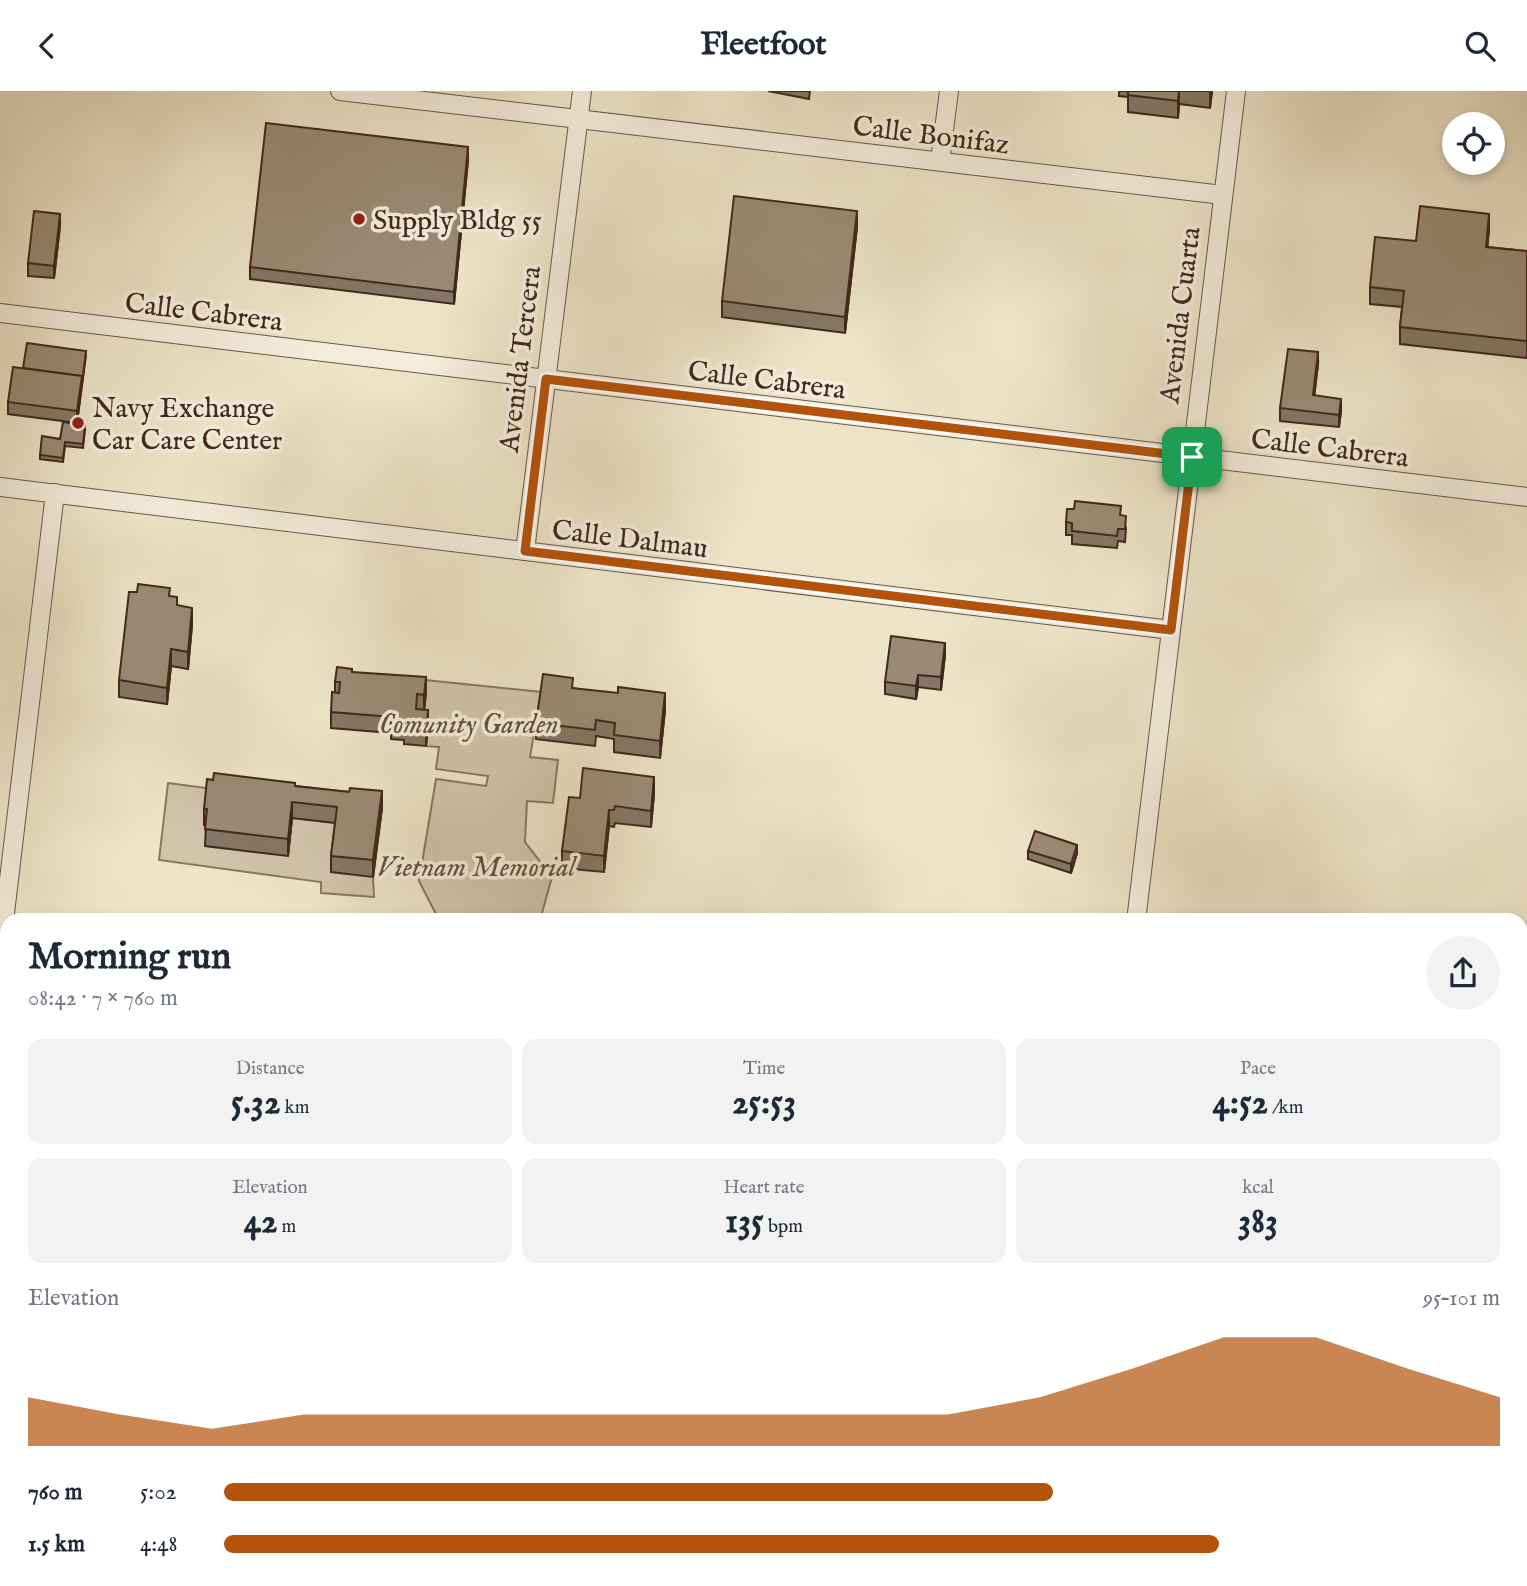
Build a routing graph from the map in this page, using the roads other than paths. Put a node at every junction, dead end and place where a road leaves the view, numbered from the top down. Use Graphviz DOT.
graph roads {
  1 [pos="340,91"];
  2 [pos="582,91"];
  3 [pos="949,91"];
  4 [pos="1236,91"];
  5 [pos="579,119"];
  6 [pos="940,161"];
  7 [pos="1223,195"];
  8 [pos="0,313"];
  9 [pos="546,379"];
  10 [pos="1192,457"];
  11 [pos="0,487"];
  12 [pos="55,493"];
  13 [pos="1527,498"];
  14 [pos="525,551"];
  15 [pos="1171,630"];
  16 [pos="6,913"];
  17 [pos="1137,913"];
  1 -- 5 [label="street, Calle Bonifaz"];
  2 -- 5 [label="street, Avenida Tercera"];
  3 -- 6 [label="street"];
  4 -- 7 [label="street, Avenida Cuarta"];
  5 -- 6 [label="street, Calle Bonifaz"];
  5 -- 9 [label="street, Avenida Tercera"];
  6 -- 7 [label="street, Calle Bonifaz"];
  7 -- 10 [label="street, Avenida Cuarta"];
  8 -- 9 [label="street, Calle Cabrera"];
  9 -- 10 [label="street, Calle Cabrera"];
  9 -- 14 [label="street, Avenida Tercera"];
  10 -- 13 [label="street, Calle Cabrera"];
  10 -- 15 [label="street, Avenida Cuarta"];
  11 -- 12 [label="street, Calle Dalmau"];
  12 -- 14 [label="street, Calle Dalmau"];
  12 -- 16 [label="street"];
  14 -- 15 [label="street, Calle Dalmau"];
  15 -- 17 [label="street, Avenida Cuarta"];
}
